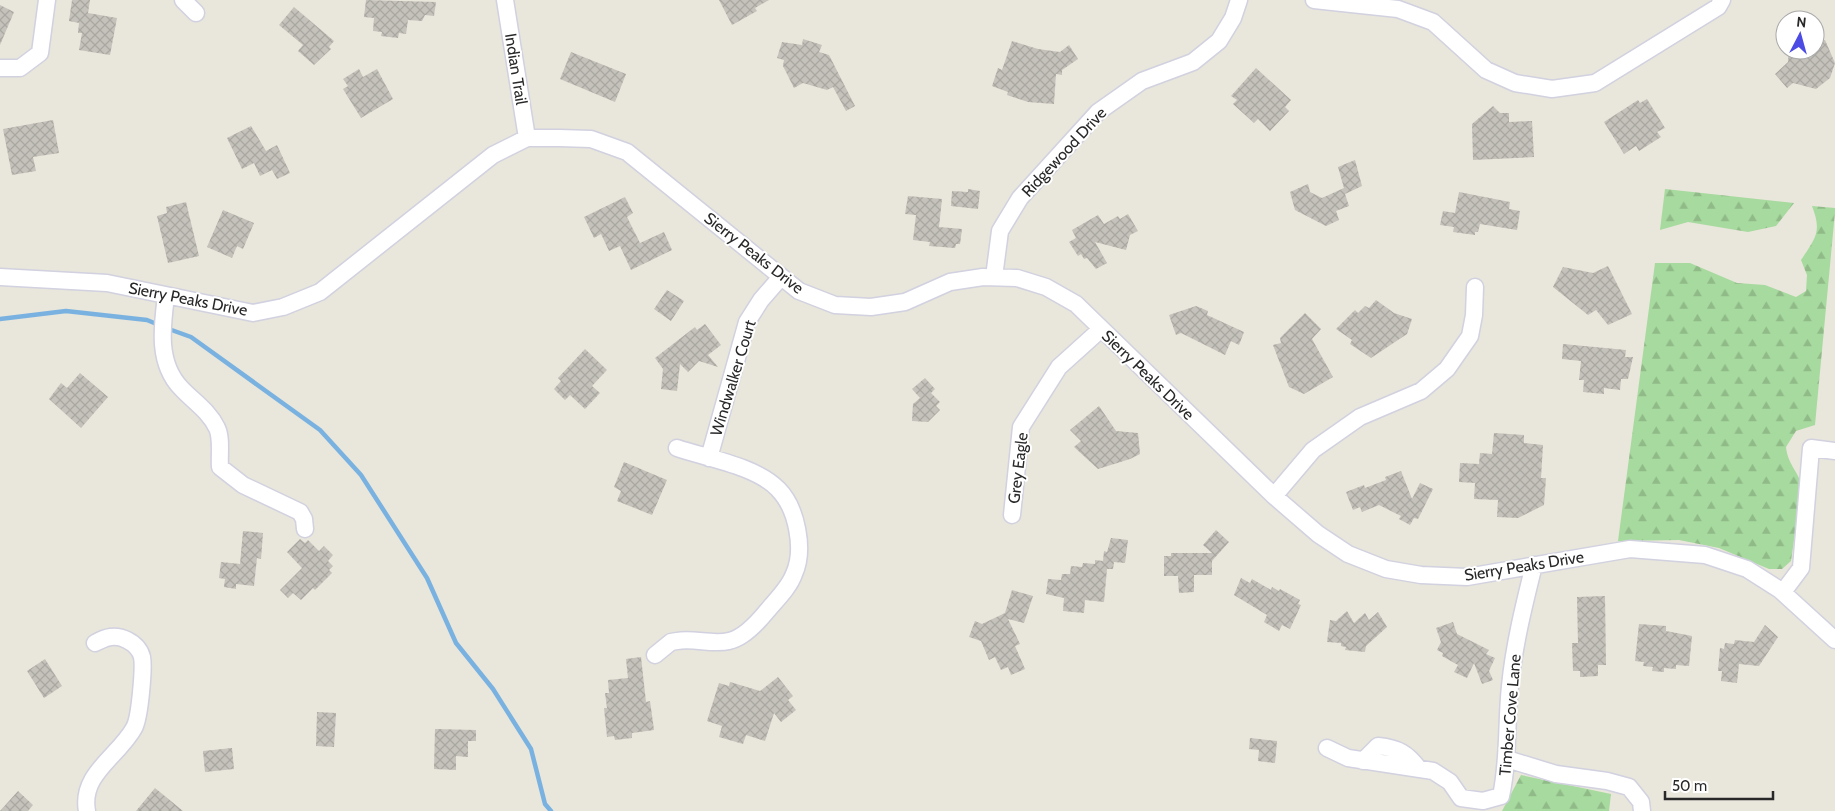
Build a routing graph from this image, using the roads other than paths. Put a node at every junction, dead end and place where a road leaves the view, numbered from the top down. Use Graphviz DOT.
graph roads {
  1 [pos="47,0"];
  2 [pos="184,0"];
  3 [pos="505,0"];
  4 [pos="1239,0"];
  5 [pos="1314,0"];
  6 [pos="1722,0"];
  7 [pos="196,13"];
  8 [pos="0,68"];
  9 [pos="527,138"];
  10 [pos="0,277"];
  11 [pos="781,277"];
  12 [pos="994,277"];
  13 [pos="1475,287"];
  14 [pos="166,296"];
  15 [pos="1100,330"];
  16 [pos="677,448"];
  17 [pos="1835,451"];
  18 [pos="709,458"];
  19 [pos="1274,496"];
  20 [pos="1012,515"];
  21 [pos="305,529"];
  22 [pos="1534,565"];
  23 [pos="1784,592"];
  24 [pos="1835,640"];
  25 [pos="95,643"];
  26 [pos="655,655"];
  27 [pos="1327,748"];
  28 [pos="1507,759"];
  29 [pos="87,811"];
  30 [pos="1642,811"];
  1 -- 8 [label="street"];
  2 -- 7 [label="street"];
  3 -- 9 [label="street, Indian Trail"];
  4 -- 12 [label="street, Ridgewood Drive"];
  5 -- 6 [label="street"];
  9 -- 11 [label="street, Sierry Peaks Drive"];
  9 -- 14 [label="street, Sierry Peaks Drive"];
  10 -- 14 [label="street, Sierry Peaks Drive"];
  11 -- 12 [label="street, Sierry Peaks Drive"];
  11 -- 18 [label="street, Windwalker Court"];
  12 -- 15 [label="street, Sierry Peaks Drive"];
  13 -- 19 [label="street"];
  14 -- 21 [label="street"];
  15 -- 19 [label="street, Sierry Peaks Drive"];
  15 -- 20 [label="street, Grey Eagle"];
  16 -- 18 [label="street"];
  17 -- 23 [label="street"];
  18 -- 26 [label="street"];
  19 -- 22 [label="street, Sierry Peaks Drive"];
  22 -- 23 [label="street, Sierry Peaks Drive"];
  22 -- 28 [label="street, Timber Cove Lane"];
  23 -- 24 [label="street, Sierry Peaks Drive"];
  25 -- 29 [label="street"];
  27 -- 28 [label="street, Timber Cove Lane"];
  28 -- 30 [label="street"];
}
